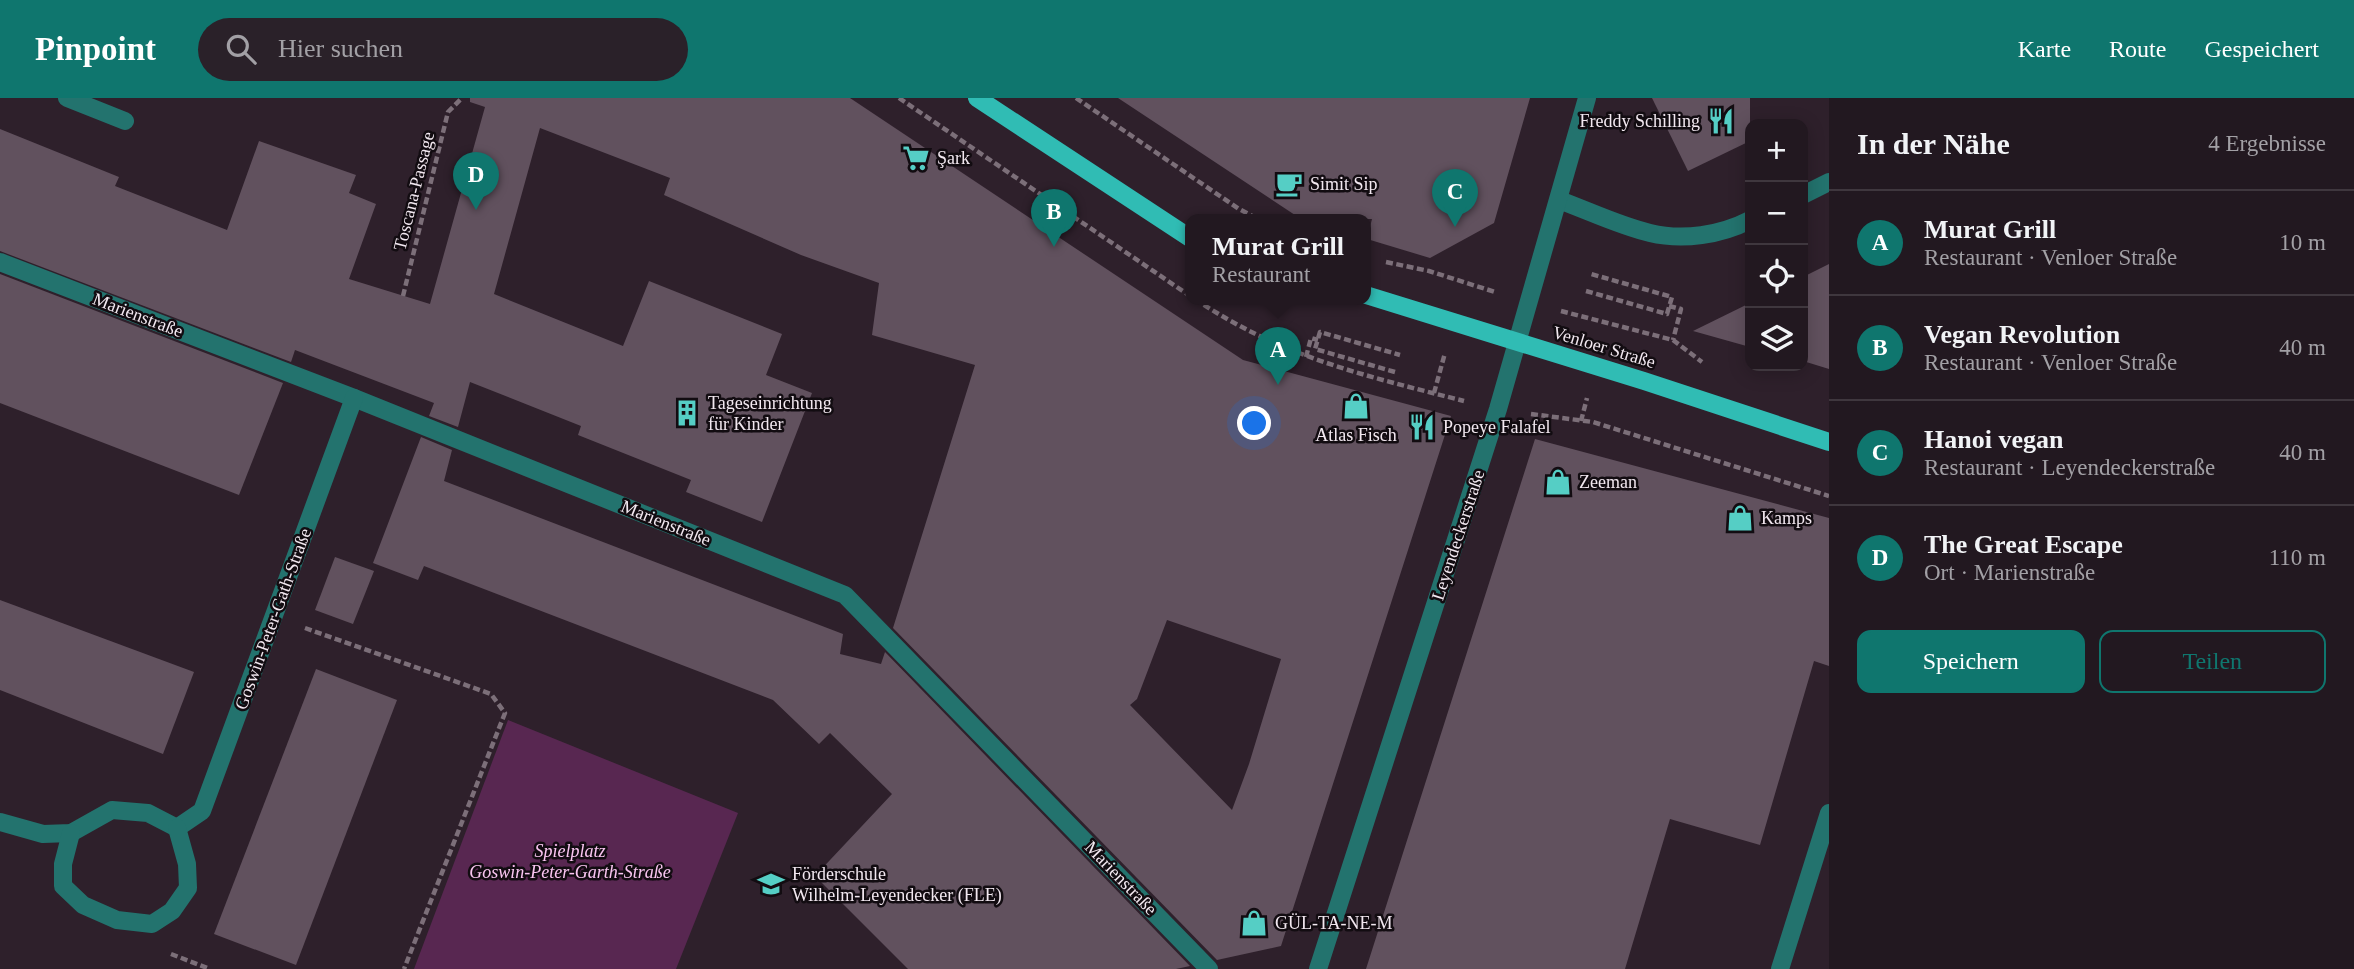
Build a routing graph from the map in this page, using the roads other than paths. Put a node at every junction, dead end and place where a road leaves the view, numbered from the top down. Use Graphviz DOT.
graph roads {
  1 [pos="67,98"];
  2 [pos="977,98"];
  3 [pos="1587,98"];
  4 [pos="125,121"];
  5 [pos="1829,182"];
  6 [pos="1808,192"];
  7 [pos="1559,200"];
  8 [pos="1745,223"];
  9 [pos="1185,234"];
  10 [pos="0,262"];
  11 [pos="1371,297"];
  12 [pos="1517,342"];
  13 [pos="354,398"];
  14 [pos="1829,442"];
  15 [pos="1829,813"];
  16 [pos="0,822"];
  17 [pos="177,828"];
  18 [pos="71,833"];
  19 [pos="1209,969"];
  20 [pos="1318,969"];
  21 [pos="1780,969"];
  1 -- 4 [label="street"];
  2 -- 9 [label="main road"];
  3 -- 7 [label="street, Leyendeckerstraße"];
  5 -- 6 [label="street"];
  7 -- 8 [label="street"];
  7 -- 12 [label="street, Leyendeckerstraße"];
  10 -- 13 [label="street, Marienstraße"];
  11 -- 12 [label="main road, Venloer Straße"];
  12 -- 14 [label="main road, Venloer Straße"];
  12 -- 20 [label="street, Leyendeckerstraße"];
  13 -- 17 [label="street, Goswin-Peter-Gath-Straße"];
  13 -- 19 [label="street, Marienstraße"];
  15 -- 21 [label="street"];
  16 -- 18 [label="street"];
  17 -- 18 [label="street"];
  17 -- 18 [label="street"];
}
